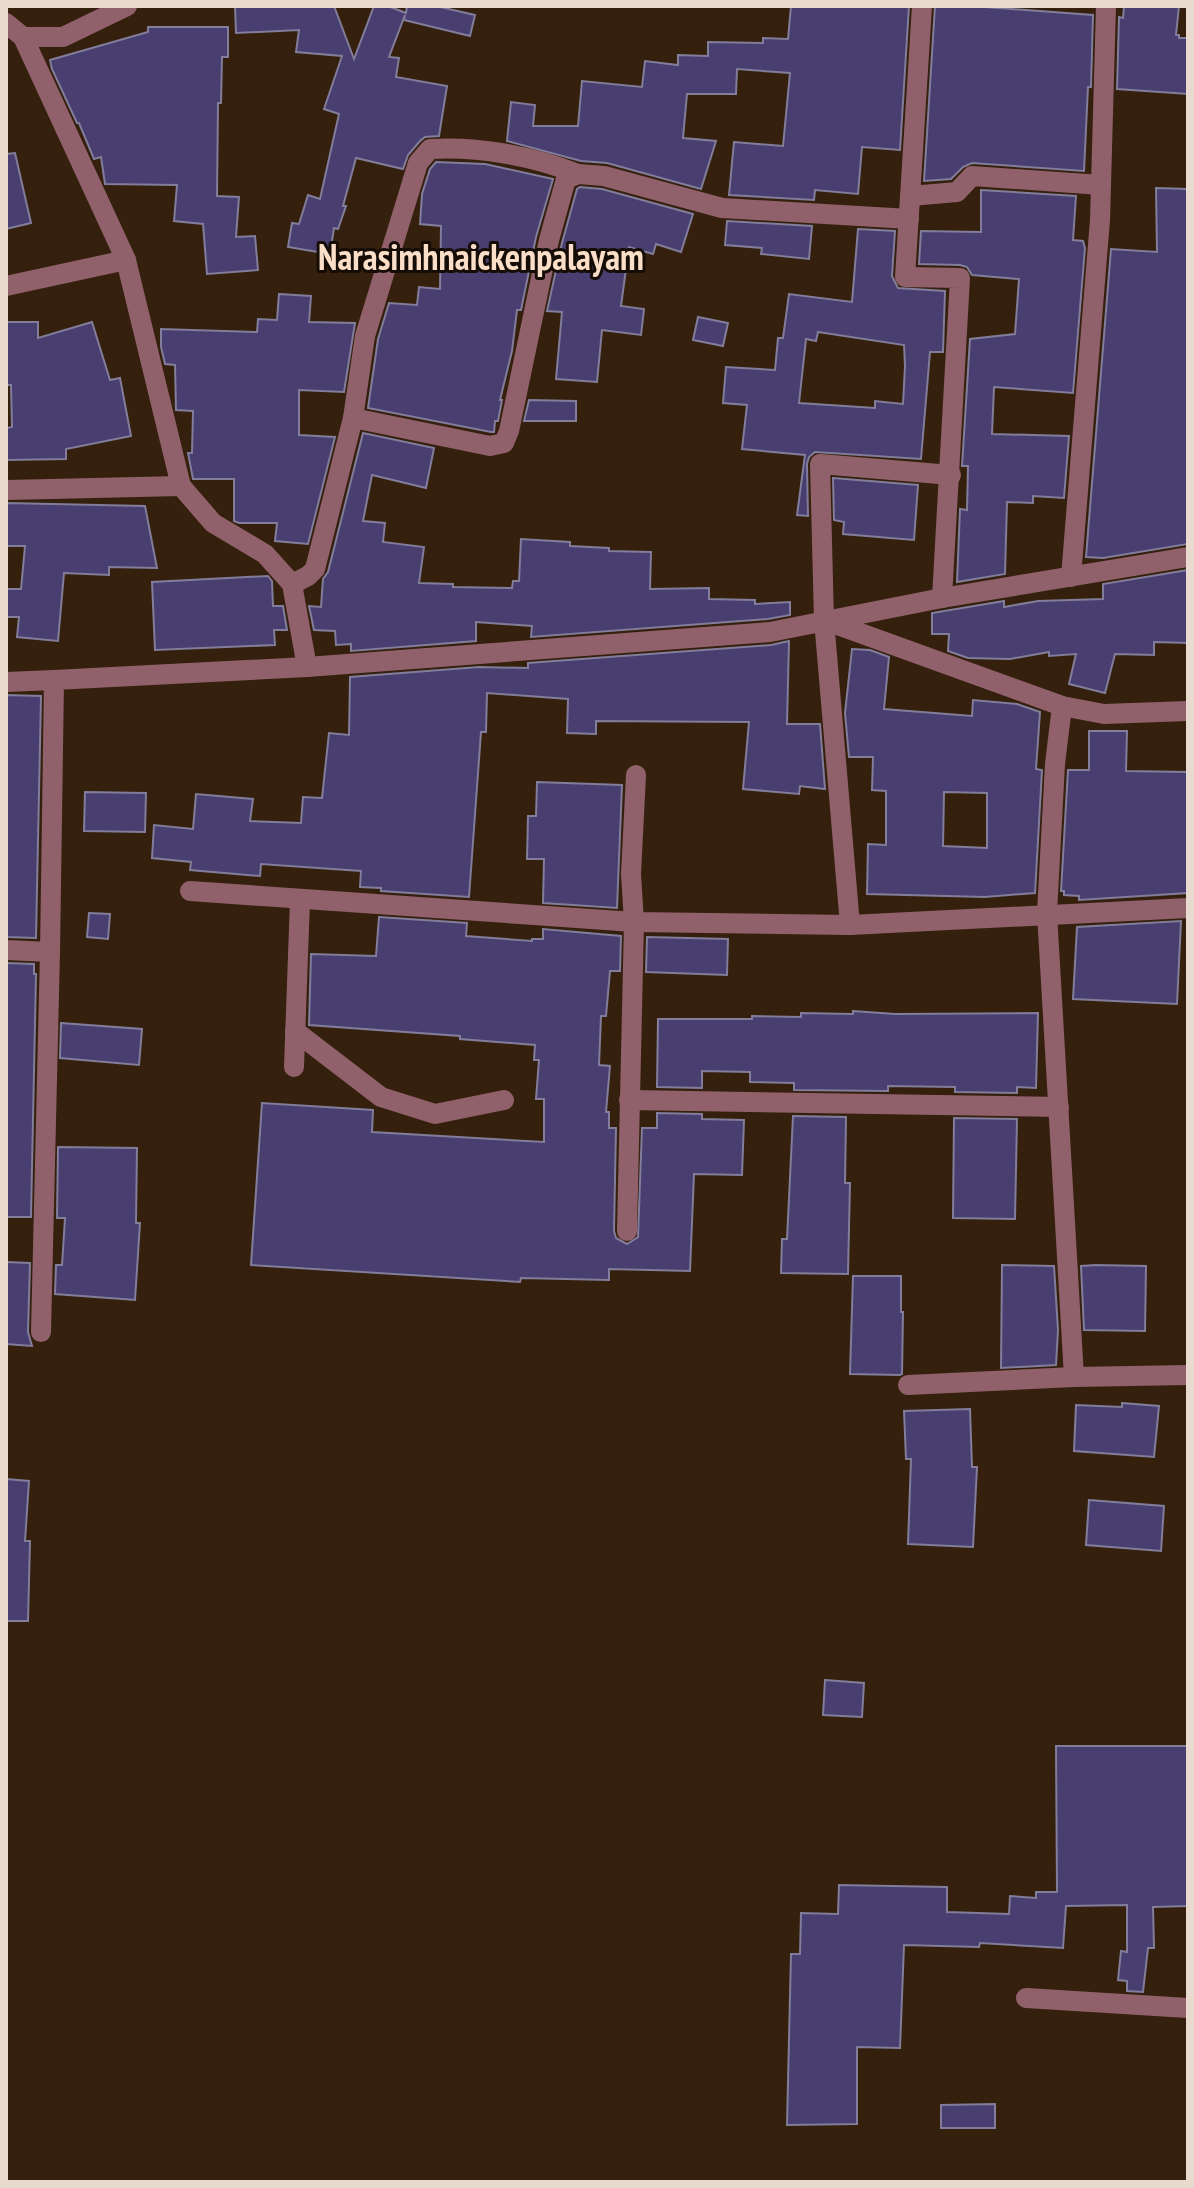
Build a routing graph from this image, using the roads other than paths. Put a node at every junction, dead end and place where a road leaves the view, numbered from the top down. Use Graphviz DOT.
graph roads {
  1 [pos="127,6"];
  2 [pos="922,6"];
  3 [pos="1106,6"];
  4 [pos="6,23"];
  5 [pos="23,37"];
  6 [pos="578,174"];
  7 [pos="1101,185"];
  8 [pos="910,196"];
  9 [pos="909,219"];
  10 [pos="126,260"];
  11 [pos="6,286"];
  12 [pos="353,418"];
  13 [pos="951,475"];
  14 [pos="181,486"];
  15 [pos="6,490"];
  16 [pos="1188,557"];
  17 [pos="1071,577"];
  18 [pos="292,584"];
  19 [pos="942,598"];
  20 [pos="824,620"];
  21 [pos="307,667"];
  22 [pos="54,680"];
  23 [pos="6,682"];
  24 [pos="1062,706"];
  25 [pos="1188,711"];
  26 [pos="636,775"];
  27 [pos="190,891"];
  28 [pos="300,900"];
  29 [pos="1188,908"];
  30 [pos="1047,913"];
  31 [pos="634,922"];
  32 [pos="850,925"];
  33 [pos="6,950"];
  34 [pos="50,952"];
  35 [pos="295,1031"];
  36 [pos="294,1067"];
  37 [pos="504,1100"];
  38 [pos="629,1100"];
  39 [pos="1059,1107"];
  40 [pos="627,1231"];
  41 [pos="41,1332"];
  42 [pos="1188,1375"];
  43 [pos="1074,1377"];
  44 [pos="908,1385"];
  45 [pos="1026,1998"];
  46 [pos="1188,2008"];
  1 -- 5 [label="street"];
  2 -- 8 [label="street"];
  3 -- 7 [label="street"];
  4 -- 5 [label="street"];
  5 -- 10 [label="street"];
  6 -- 9 [label="street"];
  6 -- 12 [label="street"];
  6 -- 12 [label="street"];
  7 -- 8 [label="street"];
  7 -- 17 [label="street"];
  8 -- 9 [label="street"];
  9 -- 13 [label="street"];
  10 -- 11 [label="street"];
  10 -- 14 [label="street"];
  12 -- 18 [label="street"];
  13 -- 19 [label="street"];
  13 -- 20 [label="street"];
  14 -- 15 [label="street"];
  14 -- 18 [label="street"];
  16 -- 17 [label="street"];
  17 -- 19 [label="street"];
  18 -- 21 [label="street"];
  19 -- 20 [label="street"];
  20 -- 21 [label="street"];
  20 -- 24 [label="street"];
  20 -- 32 [label="street"];
  21 -- 22 [label="street"];
  22 -- 23 [label="street"];
  22 -- 34 [label="street"];
  24 -- 25 [label="street"];
  24 -- 30 [label="street"];
  26 -- 31 [label="street"];
  27 -- 28 [label="street"];
  28 -- 31 [label="street"];
  28 -- 35 [label="street"];
  29 -- 30 [label="street"];
  30 -- 32 [label="street"];
  30 -- 39 [label="street"];
  31 -- 32 [label="street"];
  31 -- 38 [label="street"];
  33 -- 34 [label="street"];
  34 -- 41 [label="street"];
  35 -- 36 [label="street"];
  35 -- 37 [label="street"];
  38 -- 39 [label="street"];
  38 -- 40 [label="street"];
  39 -- 43 [label="street"];
  42 -- 43 [label="street"];
  43 -- 44 [label="street"];
  45 -- 46 [label="street"];
}
